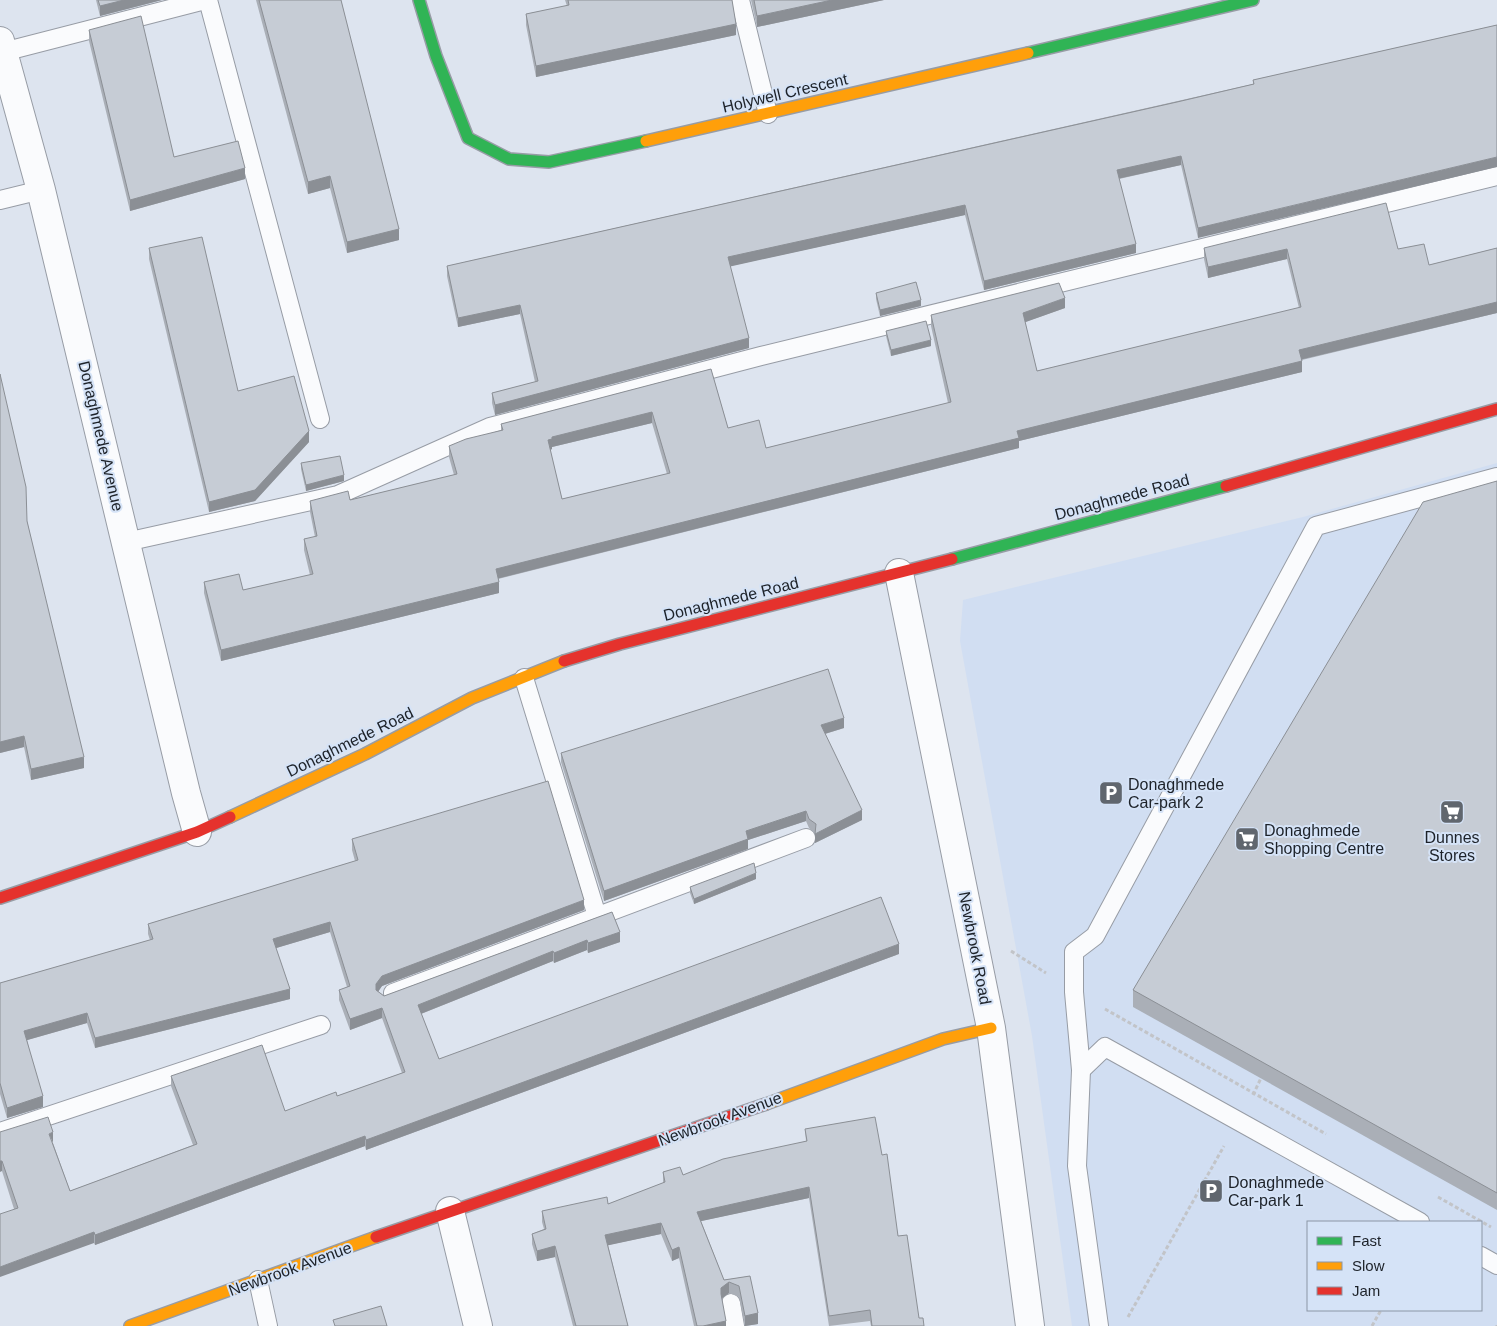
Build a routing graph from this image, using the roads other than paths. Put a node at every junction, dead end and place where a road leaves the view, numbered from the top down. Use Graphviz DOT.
graph roads {
  1 [pos="206,0"];
  2 [pos="419,0"];
  3 [pos="740,0"];
  4 [pos="1253,0"];
  5 [pos="1196,6"];
  6 [pos="1,46"];
  7 [pos="768,114"];
  8 [pos="1497,176"];
  9 [pos="41,190"];
  10 [pos="0,200"];
  11 [pos="1497,409"];
  12 [pos="320,419"];
  13 [pos="1497,477"];
  14 [pos="126,542"];
  15 [pos="899,573"];
  16 [pos="524,678"];
  17 [pos="198,832"];
  18 [pos="806,838"];
  19 [pos="0,898"];
  20 [pos="597,916"];
  21 [pos="386,996"];
  22 [pos="321,1025"];
  23 [pos="991,1028"];
  24 [pos="1081,1070"];
  25 [pos="0,1132"];
  26 [pos="450,1211"];
  27 [pos="1418,1221"];
  28 [pos="1482,1257"];
  29 [pos="1497,1265"];
  30 [pos="258,1280"];
  31 [pos="731,1303"];
  32 [pos="130,1326"];
  33 [pos="268,1326"];
  34 [pos="478,1326"];
  35 [pos="735,1326"];
  36 [pos="1030,1326"];
  37 [pos="1099,1326"];
  1 -- 6 [label="lane"];
  1 -- 12 [label="lane"];
  2 -- 7 [label="street, Holywell Crescent"];
  3 -- 7 [label="lane"];
  4 -- 5 [label="street, Holywell Crescent"];
  5 -- 7 [label="street, Holywell Crescent"];
  6 -- 9 [label="street, Donaghmede Avenue"];
  8 -- 14 [label="lane"];
  9 -- 10 [label="lane"];
  9 -- 14 [label="street, Donaghmede Avenue"];
  11 -- 15 [label="street, Donaghmede Road"];
  13 -- 24 [label="lane"];
  14 -- 17 [label="street, Donaghmede Avenue"];
  15 -- 16 [label="street, Donaghmede Road"];
  15 -- 23 [label="street, Newbrook Road"];
  16 -- 17 [label="street, Donaghmede Road"];
  16 -- 20 [label="lane"];
  17 -- 19 [label="street, Donaghmede Road"];
  18 -- 20 [label="lane"];
  20 -- 21 [label="lane"];
  22 -- 25 [label="lane"];
  23 -- 26 [label="street, Newbrook Avenue"];
  23 -- 36 [label="street, Newbrook Road"];
  24 -- 27 [label="lane"];
  24 -- 37 [label="lane"];
  26 -- 30 [label="street, Newbrook Avenue"];
  26 -- 34 [label="street"];
  28 -- 29 [label="lane"];
  30 -- 32 [label="street, Newbrook Avenue"];
  30 -- 33 [label="lane"];
  31 -- 35 [label="lane"];
}
